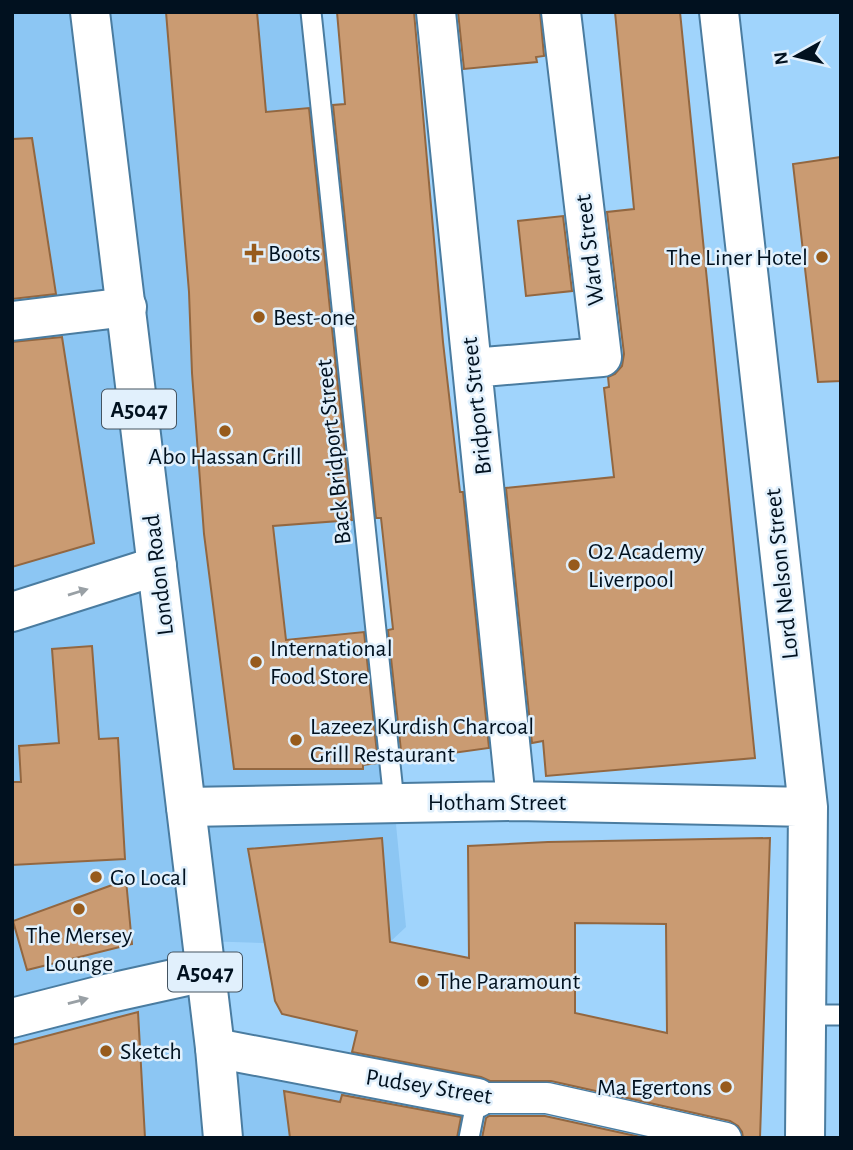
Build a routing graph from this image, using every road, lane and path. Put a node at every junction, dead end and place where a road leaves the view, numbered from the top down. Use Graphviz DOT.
graph roads {
  1 [pos="90,12"];
  2 [pos="312,12"];
  3 [pos="436,12"];
  4 [pos="561,12"];
  5 [pos="719,12"];
  6 [pos="127,307"];
  7 [pos="12,321"];
  8 [pos="472,369"];
  9 [pos="158,566"];
  10 [pos="12,612"];
  11 [pos="516,801"];
  12 [pos="394,802"];
  13 [pos="186,807"];
  14 [pos="808,807"];
  15 [pos="205,972"];
  16 [pos="823,1015"];
  17 [pos="12,1018"];
  18 [pos="215,1048"];
  19 [pos="477,1098"];
  20 [pos="223,1138"];
  21 [pos="469,1138"];
  22 [pos="726,1138"];
  23 [pos="805,1138"];
  1 -- 6 [label="street, London Road / A5047"];
  2 -- 12 [label="lane, Back Bridport Street"];
  3 -- 8 [label="street, Bridport Street"];
  4 -- 8 [label="street, Ward Street"];
  5 -- 14 [label="street, Lord Nelson Street"];
  6 -- 7 [label="street"];
  6 -- 9 [label="street, London Road / A5047"];
  8 -- 11 [label="street, Bridport Street"];
  10 -- 9 [label="street, one-way"];
  9 -- 13 [label="street, London Road / A5047"];
  11 -- 12 [label="street, Hotham Street"];
  11 -- 14 [label="street, Hotham Street"];
  12 -- 13 [label="street, Hotham Street"];
  13 -- 15 [label="street, London Road / A5047"];
  14 -- 16 [label="street, Lord Nelson Street"];
  17 -- 15 [label="street, one-way"];
  15 -- 18 [label="street, London Road / A5047"];
  16 -- 23 [label="street, Lord Nelson Street"];
  18 -- 19 [label="street, Pudsey Street"];
  18 -- 20 [label="street, London Road / A5047"];
  19 -- 21 [label="lane"];
  19 -- 22 [label="street, Pudsey Street"];
}
